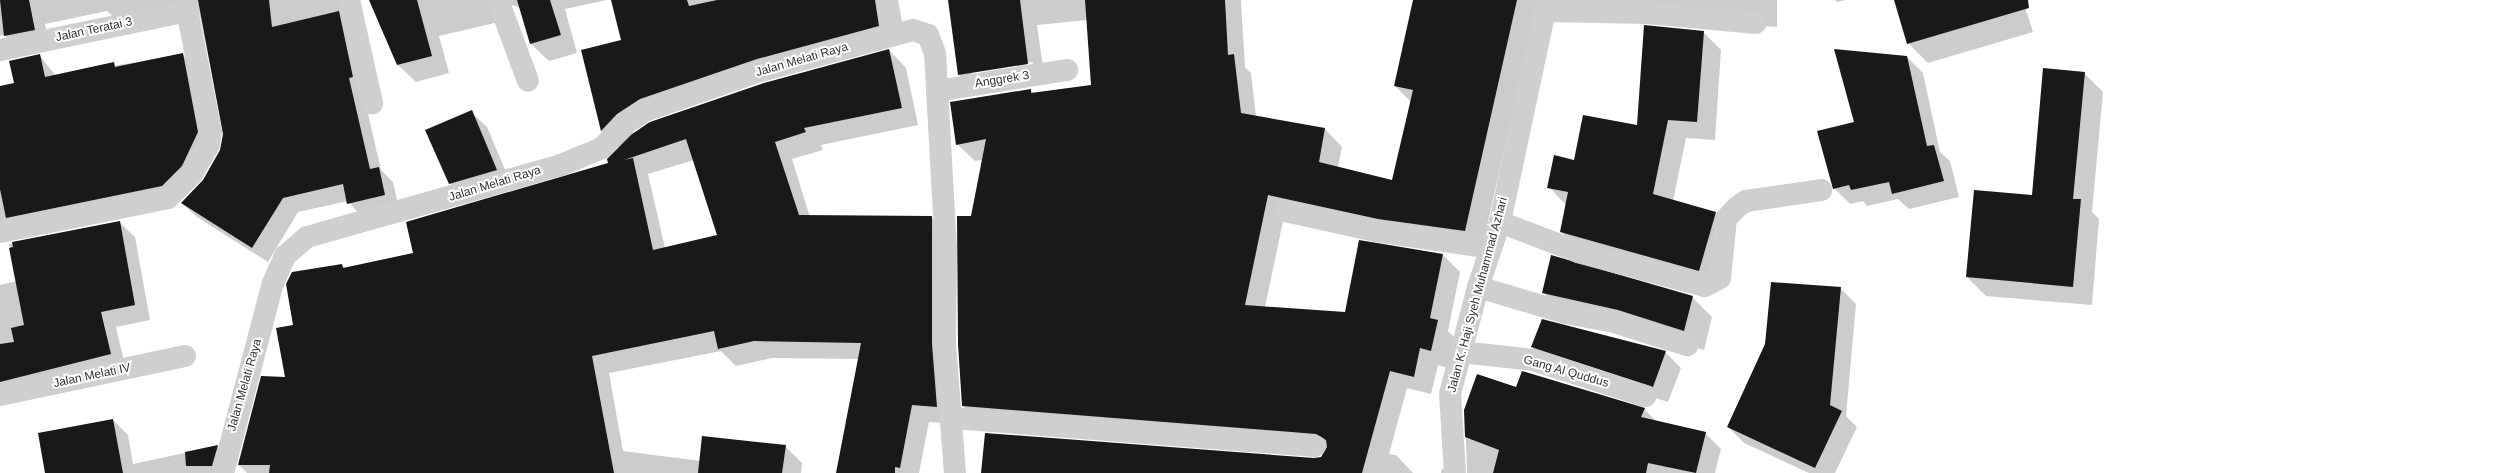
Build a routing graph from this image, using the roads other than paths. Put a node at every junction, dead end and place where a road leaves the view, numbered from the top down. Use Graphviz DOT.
graph roads {
  1 [pos="349,0"];
  2 [pos="498,0"];
  3 [pos="887,0"];
  4 [pos="186,5"];
  5 [pos="1546,6"];
  6 [pos="1756,23"];
  7 [pos="903,33"];
  8 [pos="0,50"];
  9 [pos="1067,70"];
  10 [pos="528,81"];
  11 [pos="937,91"];
  12 [pos="372,104"];
  13 [pos="1821,190"];
  14 [pos="1285,211"];
  15 [pos="1500,222"];
  16 [pos="0,232"];
  17 [pos="1491,248"];
  18 [pos="1478,287"];
  19 [pos="1687,345"];
  20 [pos="1461,352"];
  21 [pos="184,356"];
  22 [pos="0,395"];
  23 [pos="1645,396"];
  24 [pos="952,418"];
  25 [pos="1314,446"];
  26 [pos="223,473"];
  27 [pos="955,473"];
  28 [pos="1455,473"];
  1 -- 12 [label="street"];
  2 -- 10 [label="street"];
  3 -- 7 [label="street"];
  4 -- 8 [label="street, Jalan Teratai 3"];
  4 -- 16 [label="street"];
  5 -- 6 [label="street"];
  5 -- 15 [label="street, Jalan K. Haji Syeh Muhammad Azhari"];
  7 -- 11 [label="street"];
  7 -- 26 [label="street, Jalan Melati Raya"];
  9 -- 11 [label="street, Anggrek 3"];
  11 -- 24 [label="street"];
  13 -- 15 [label="street"];
  14 -- 17 [label="street"];
  15 -- 17 [label="street, Jalan K. Haji Syeh Muhammad Azhari"];
  17 -- 18 [label="street, Jalan K. Haji Syeh Muhammad Azhari"];
  18 -- 19 [label="street"];
  18 -- 20 [label="street, Jalan K. Haji Syeh Muhammad Azhari"];
  20 -- 23 [label="street, Gang Al Quddus"];
  20 -- 28 [label="street, Jalan K. Haji Syeh Muhammad Azhari"];
  21 -- 22 [label="street, Jalan Melati IV"];
  24 -- 25 [label="street"];
  24 -- 27 [label="street"];
}
